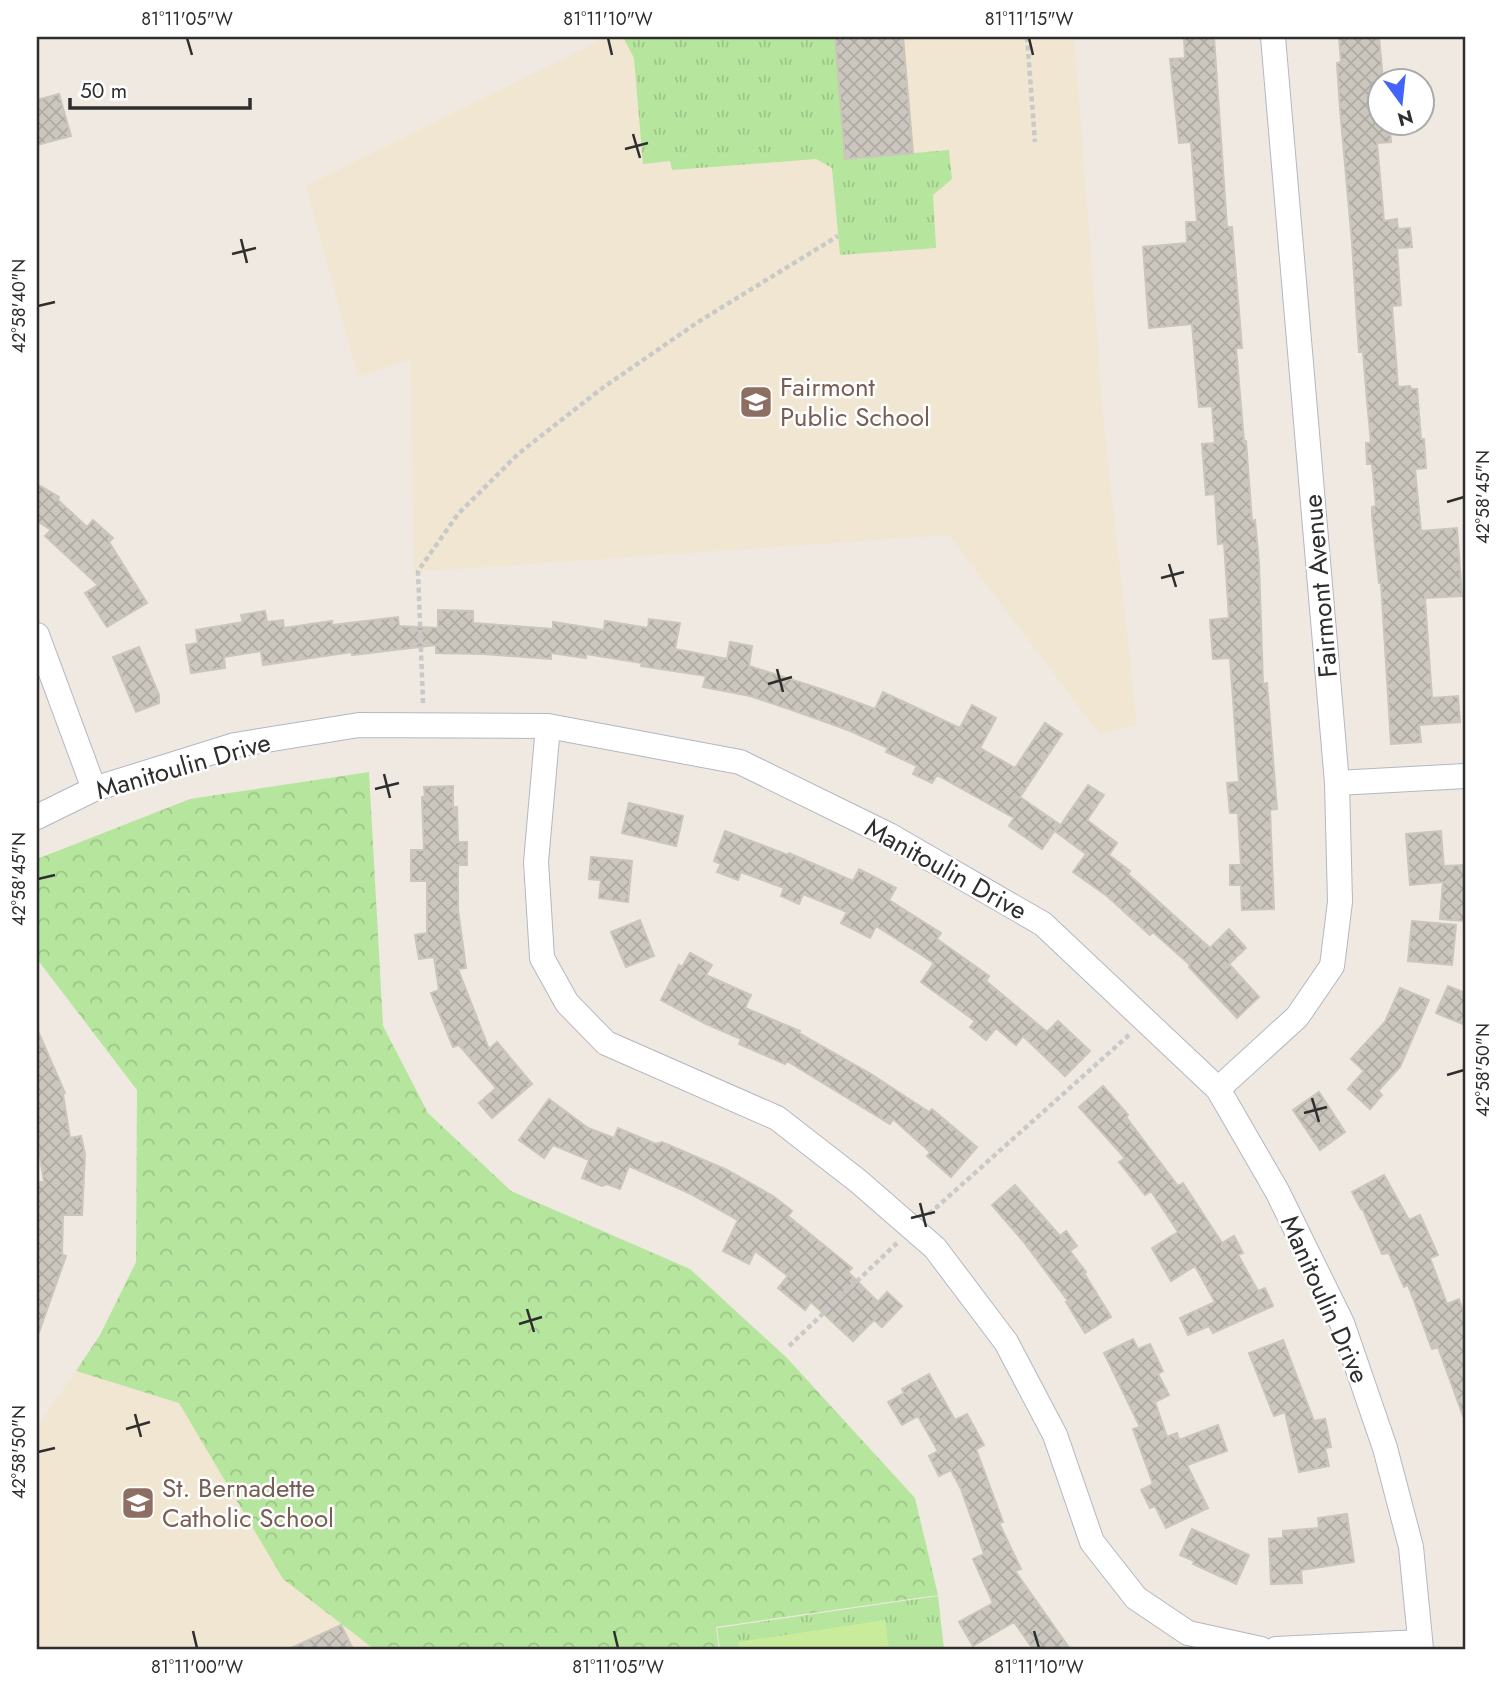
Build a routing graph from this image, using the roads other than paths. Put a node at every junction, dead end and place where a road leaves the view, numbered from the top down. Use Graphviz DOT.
graph roads {
  1 [pos="1273,37"];
  2 [pos="37,635"];
  3 [pos="548,726"];
  4 [pos="1465,776"];
  5 [pos="1337,783"];
  6 [pos="94,789"];
  7 [pos="37,817"];
  8 [pos="1218,1089"];
  9 [pos="1421,1646"];
  10 [pos="1261,1649"];
  11 [pos="1276,1649"];
  1 -- 5 [label="street, Fairmont Avenue"];
  2 -- 6 [label="street"];
  3 -- 6 [label="street, Manitoulin Drive"];
  3 -- 8 [label="street, Manitoulin Drive"];
  3 -- 10 [label="street"];
  4 -- 5 [label="street"];
  5 -- 8 [label="street, Fairmont Avenue"];
  6 -- 7 [label="street, Manitoulin Drive"];
  8 -- 9 [label="street, Manitoulin Drive"];
  9 -- 11 [label="street"];
}
